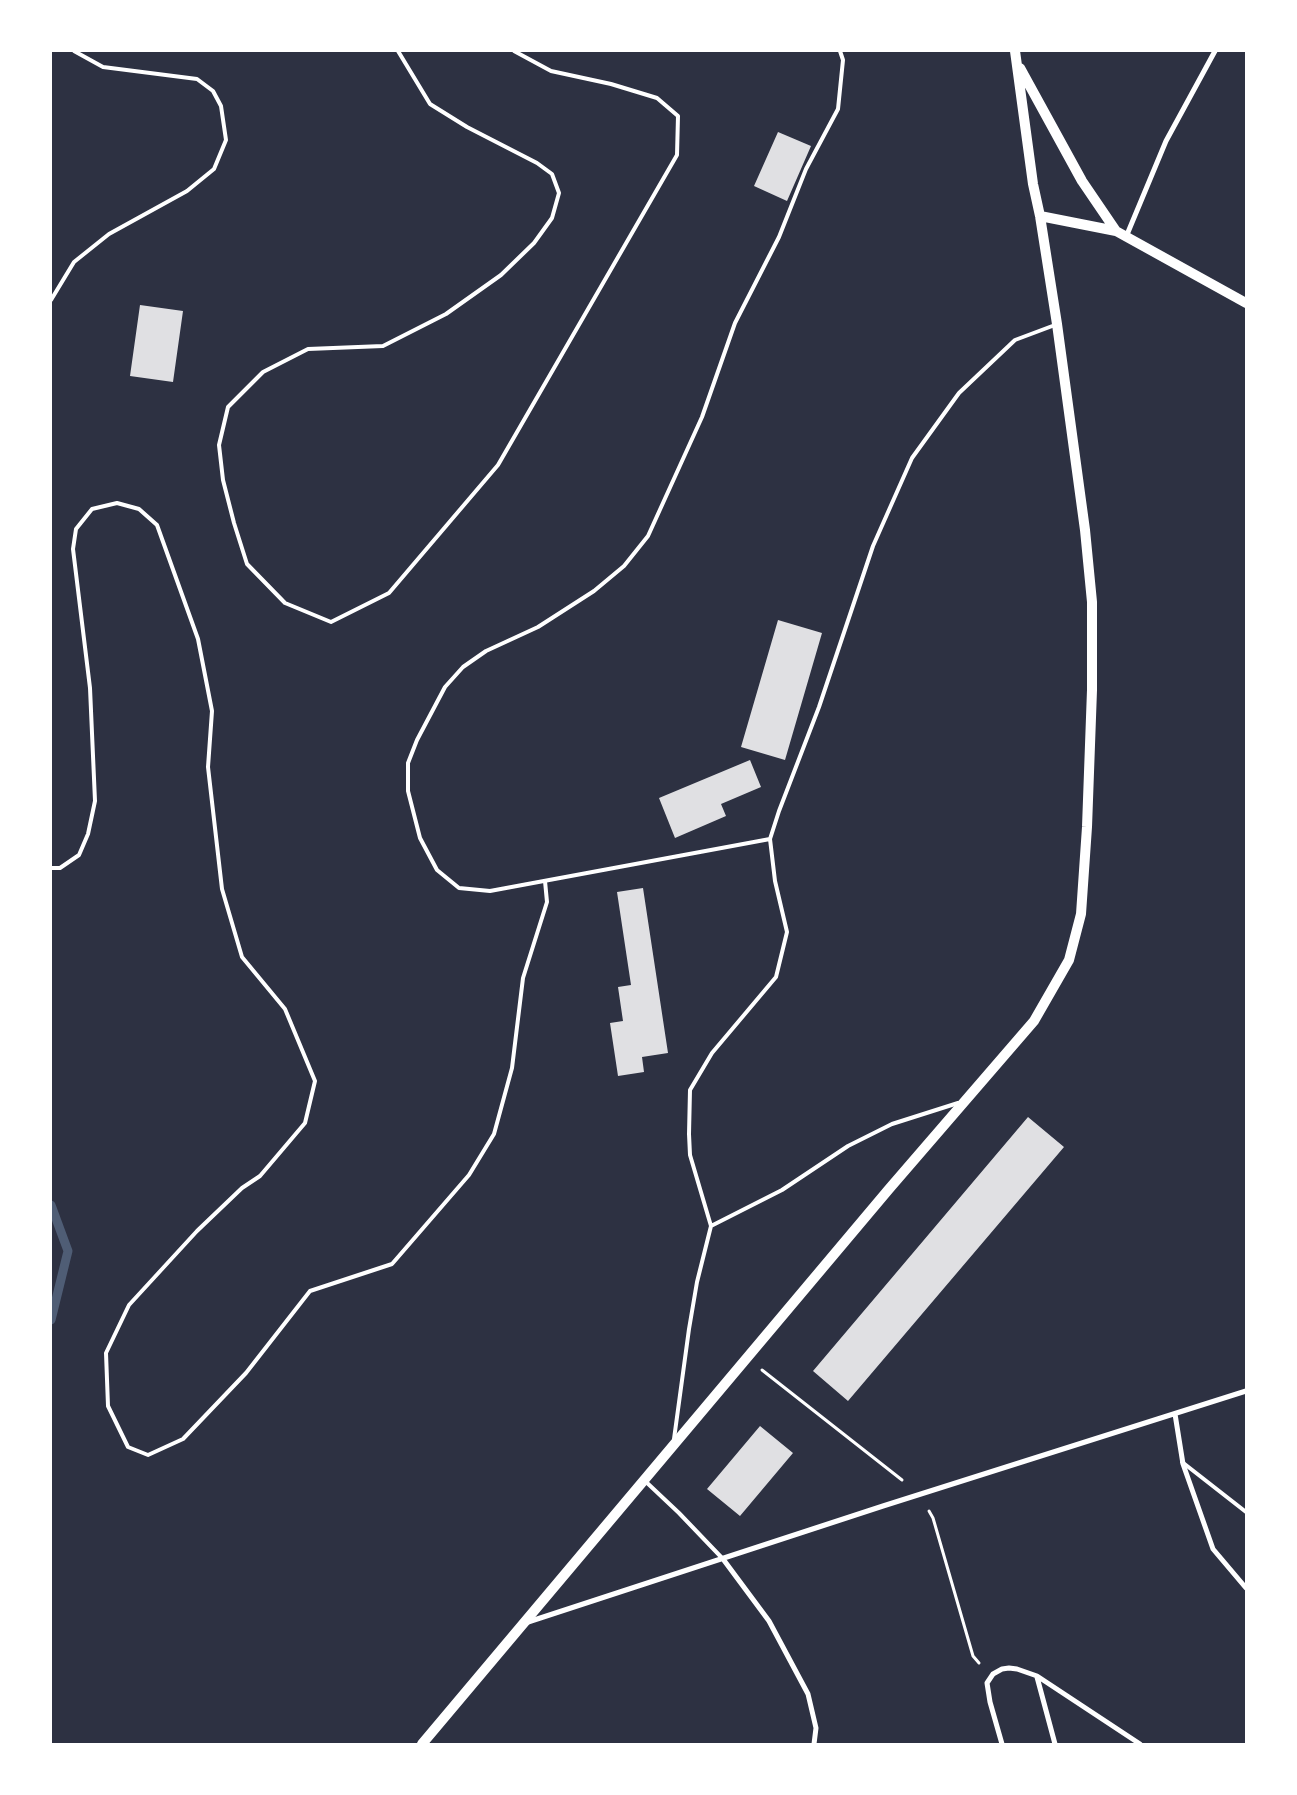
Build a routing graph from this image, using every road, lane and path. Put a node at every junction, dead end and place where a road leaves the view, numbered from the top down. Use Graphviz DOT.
graph roads {
  1 [pos="74,51"];
  2 [pos="398,51"];
  3 [pos="514,51"];
  4 [pos="840,51"];
  5 [pos="1215,51"];
  6 [pos="1015,56"];
  7 [pos="1040,216"];
  8 [pos="1116,231"];
  9 [pos="1126,237"];
  10 [pos="51,300"];
  11 [pos="1246,303"];
  12 [pos="1058,324"];
  13 [pos="770,839"];
  14 [pos="51,868"];
  15 [pos="545,882"];
  16 [pos="966,1101"];
  17 [pos="711,1226"];
  18 [pos="748,1358"];
  19 [pos="1246,1391"];
  20 [pos="1175,1414"];
  21 [pos="674,1444"];
  22 [pos="1182,1462"];
  23 [pos="644,1480"];
  24 [pos="920,1495"];
  25 [pos="1246,1512"];
  26 [pos="723,1558"];
  27 [pos="1246,1588"];
  28 [pos="525,1624"];
  29 [pos="992,1674"];
  30 [pos="1037,1676"];
  31 [pos="422,1744"];
  32 [pos="814,1744"];
  33 [pos="1002,1744"];
  34 [pos="1055,1744"];
  35 [pos="1140,1744"];
  1 -- 10 [label="lane"];
  2 -- 3 [label="lane"];
  4 -- 15 [label="lane"];
  5 -- 9 [label="street"];
  6 -- 7 [label="main road"];
  6 -- 8 [label="main road"];
  7 -- 8 [label="main road"];
  7 -- 12 [label="main road"];
  8 -- 9 [label="main road"];
  9 -- 11 [label="main road"];
  12 -- 13 [label="lane"];
  12 -- 16 [label="main road"];
  13 -- 15 [label="lane"];
  13 -- 17 [label="lane"];
  14 -- 15 [label="lane"];
  16 -- 17 [label="lane"];
  16 -- 18 [label="main road"];
  17 -- 21 [label="lane"];
  18 -- 21 [label="main road"];
  18 -- 24 [label="path"];
  19 -- 20 [label="street"];
  20 -- 22 [label="street"];
  20 -- 24 [label="street"];
  21 -- 23 [label="main road"];
  22 -- 25 [label="lane"];
  22 -- 27 [label="street"];
  23 -- 26 [label="lane"];
  23 -- 28 [label="main road"];
  24 -- 26 [label="street"];
  24 -- 29 [label="path"];
  26 -- 28 [label="street"];
  26 -- 32 [label="street"];
  28 -- 31 [label="main road"];
  29 -- 30 [label="street"];
  29 -- 33 [label="street"];
  30 -- 34 [label="street"];
  30 -- 35 [label="street"];
}
